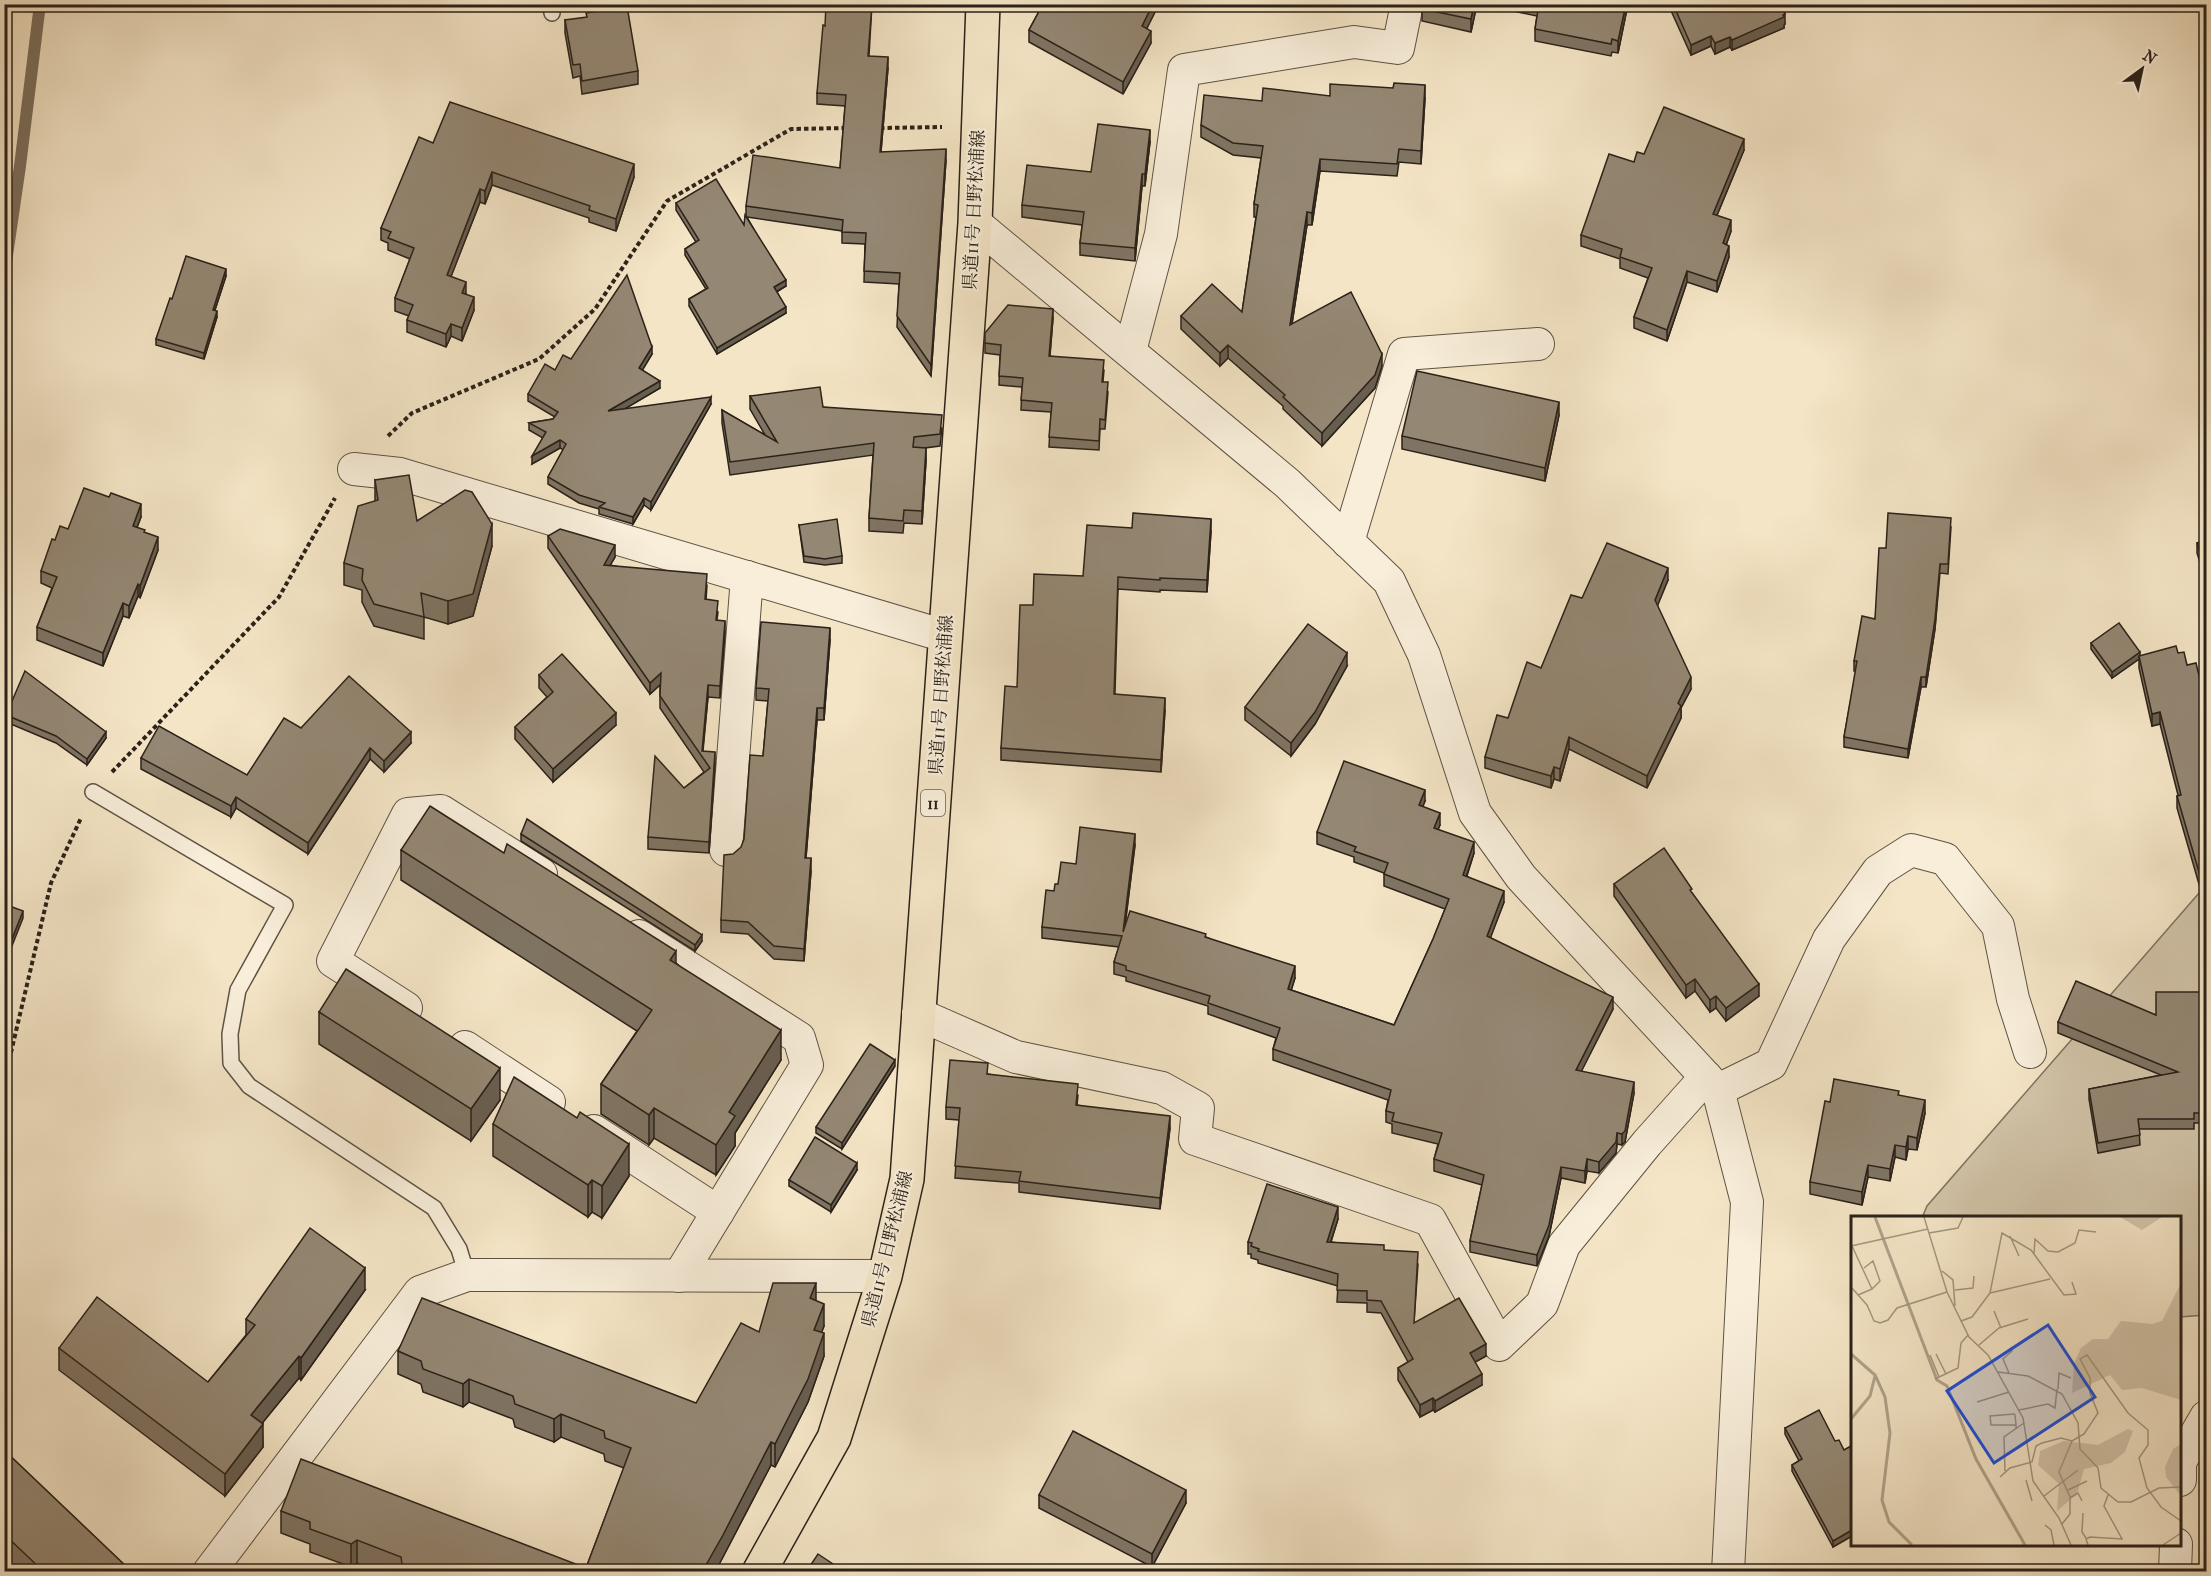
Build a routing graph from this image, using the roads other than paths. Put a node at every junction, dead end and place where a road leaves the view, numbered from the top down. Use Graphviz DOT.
graph roads {
  1 [pos="983,4"];
  2 [pos="1407,4"];
  3 [pos="975,222"];
  4 [pos="1538,344"];
  5 [pos="1130,351"];
  6 [pos="354,470"];
  7 [pos="1348,542"];
  8 [pos="747,577"];
  9 [pos="945,636"];
  10 [pos="93,792"];
  11 [pos="726,850"];
  12 [pos="561,886"];
  13 [pos="610,918"];
  14 [pos="918,1014"];
  15 [pos="2030,1052"];
  16 [pos="1712,1083"];
  17 [pos="718,1212"];
  18 [pos="467,1275"];
  19 [pos="679,1276"];
  20 [pos="885,1276"];
  21 [pos="2206,1417"];
  22 [pos="2181,1462"];
  23 [pos="2176,1546"];
  24 [pos="210,1572"];
  25 [pos="759,1572"];
  26 [pos="1728,1572"];
  27 [pos="2175,1572"];
  1 -- 3 [label="main road, 県道11号 日野松浦線 / 11"];
  2 -- 5 [label="street"];
  3 -- 5 [label="street"];
  3 -- 9 [label="main road, 県道11号 日野松浦線 / 11"];
  4 -- 7 [label="street"];
  5 -- 7 [label="street"];
  6 -- 8 [label="street"];
  7 -- 16 [label="street"];
  8 -- 9 [label="street"];
  8 -- 11 [label="street"];
  9 -- 14 [label="main road, 県道11号 日野松浦線 / 11"];
  10 -- 18 [label="lane"];
  12 -- 17 [label="street"];
  13 -- 17 [label="street"];
  14 -- 16 [label="street"];
  14 -- 20 [label="main road, 県道11号 日野松浦線 / 11"];
  15 -- 16 [label="street"];
  16 -- 26 [label="street"];
  17 -- 19 [label="street"];
  18 -- 19 [label="street"];
  18 -- 24 [label="street"];
  19 -- 20 [label="street"];
  20 -- 25 [label="main road, 県道11号 日野松浦線 / 11"];
  21 -- 22 [label="street"];
  23 -- 27 [label="street"];
}
